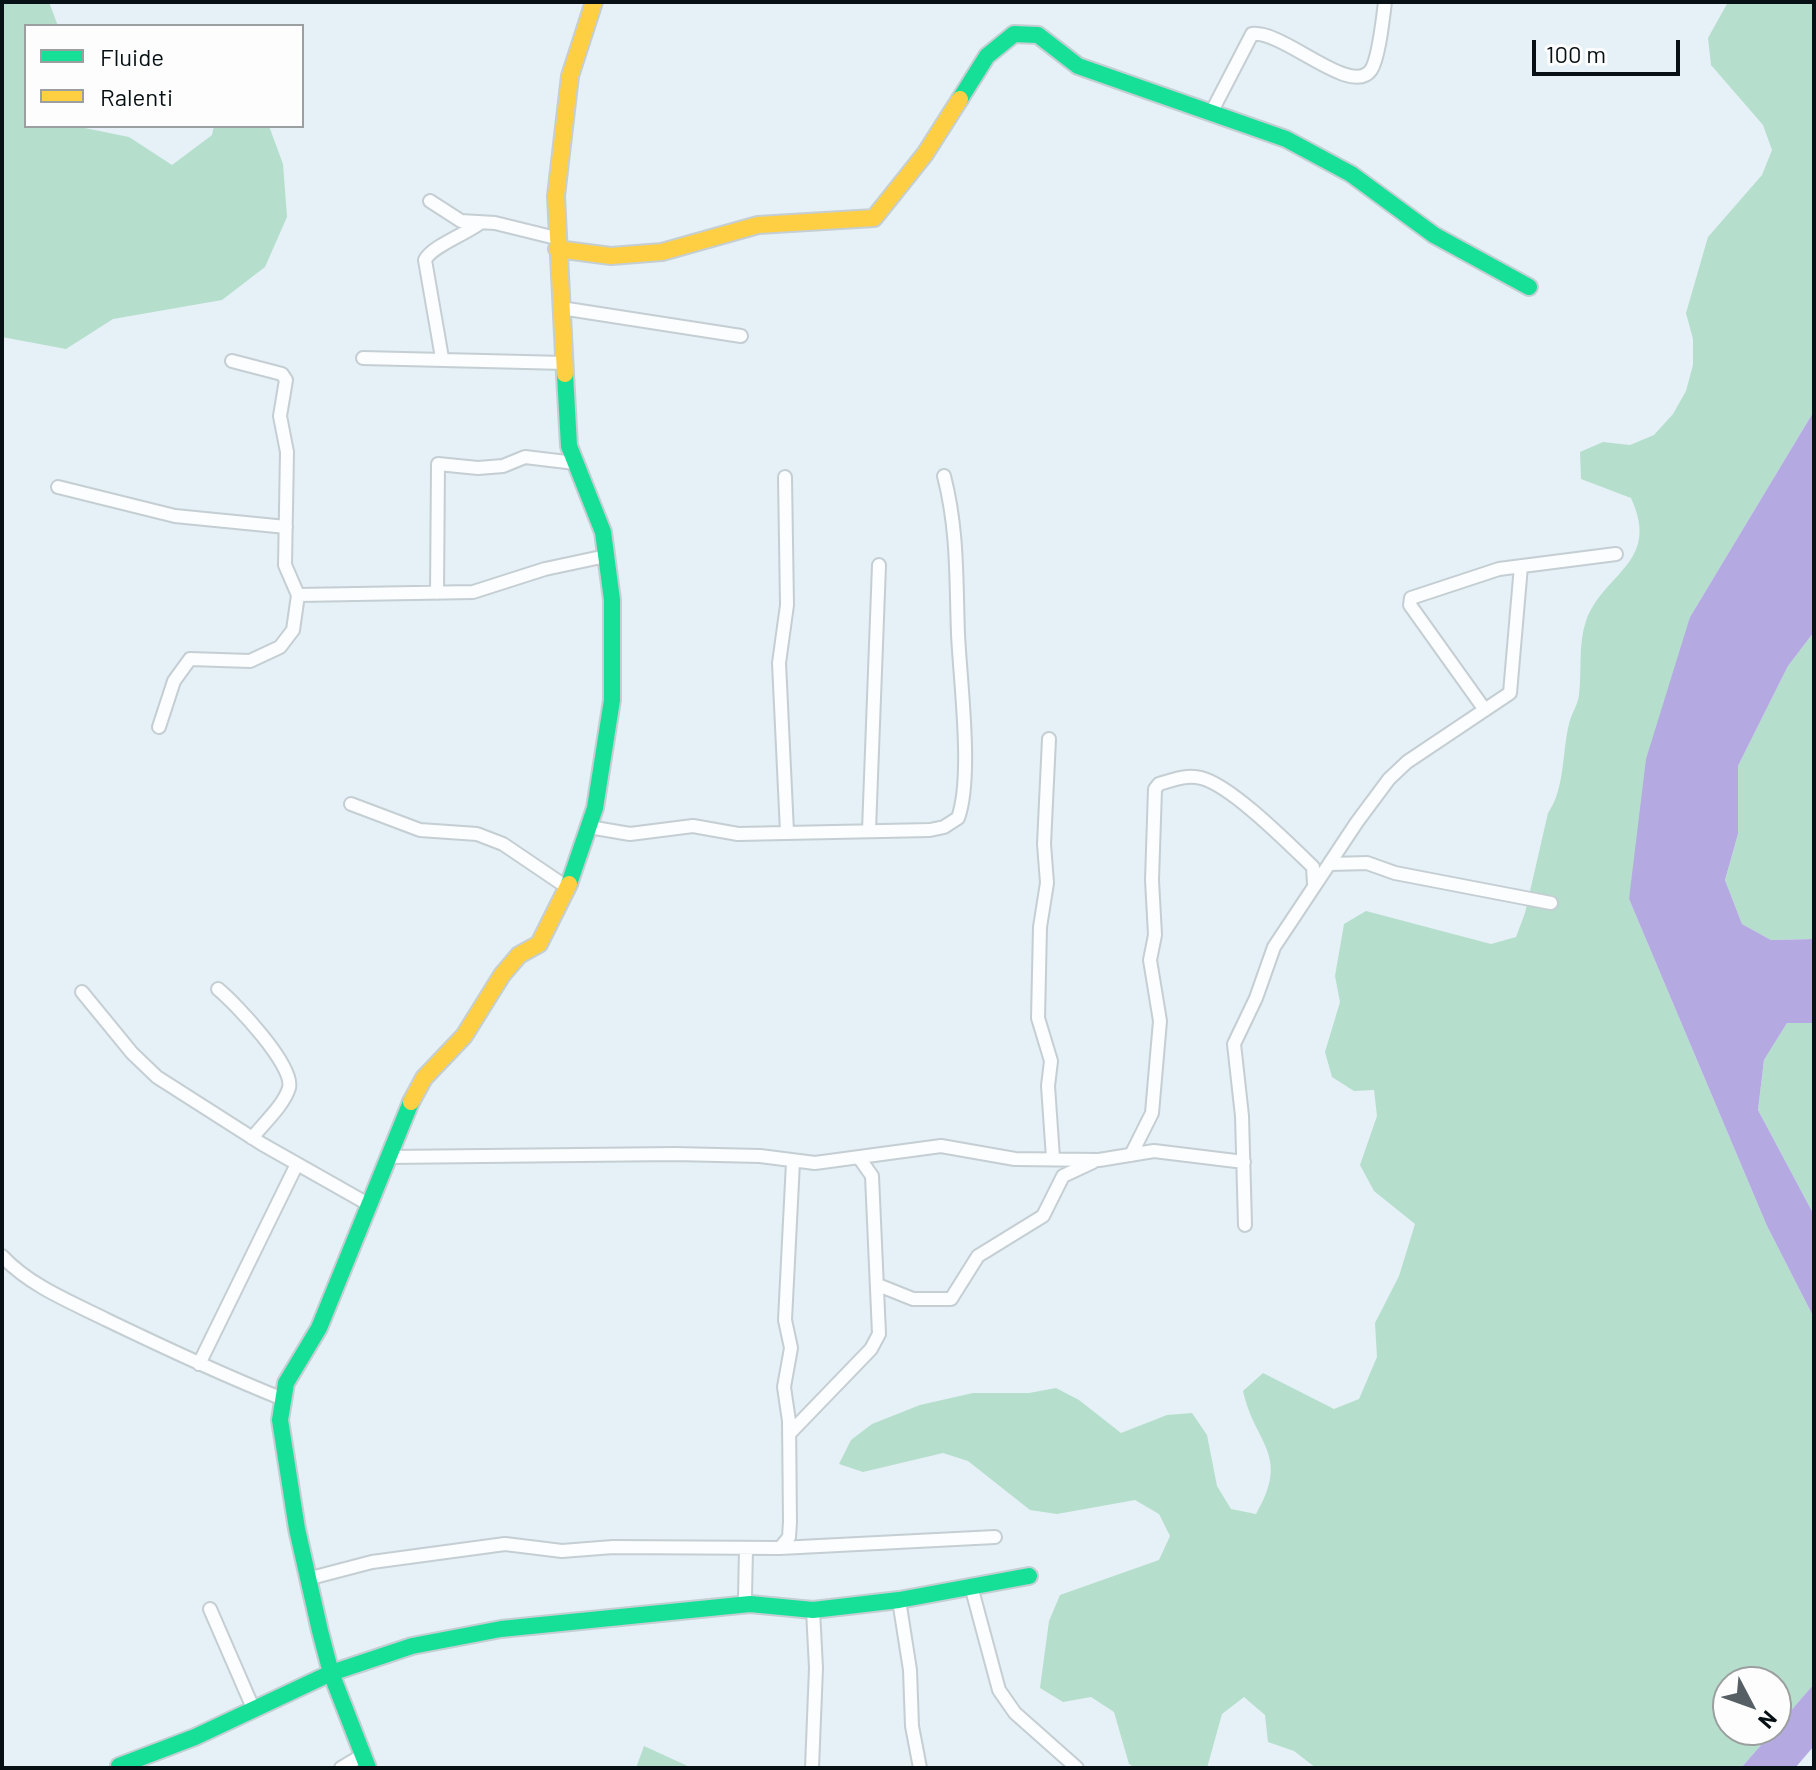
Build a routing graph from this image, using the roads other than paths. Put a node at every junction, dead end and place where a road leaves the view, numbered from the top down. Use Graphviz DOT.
graph roads {
  1 [pos="1385,2"];
  2 [pos="590,3"];
  3 [pos="1211,113"];
  4 [pos="430,201"];
  5 [pos="480,223"];
  6 [pos="557,244"];
  7 [pos="1529,287"];
  8 [pos="561,308"];
  9 [pos="741,336"];
  10 [pos="363,358"];
  11 [pos="442,358"];
  12 [pos="232,361"];
  13 [pos="565,363"];
  14 [pos="575,463"];
  15 [pos="944,476"];
  16 [pos="785,477"];
  17 [pos="58,487"];
  18 [pos="286,527"];
  19 [pos="1616,554"];
  20 [pos="606,556"];
  21 [pos="879,565"];
  22 [pos="1521,566"];
  23 [pos="437,593"];
  24 [pos="298,595"];
  25 [pos="1485,710"];
  26 [pos="159,727"];
  27 [pos="1049,739"];
  28 [pos="351,804"];
  29 [pos="589,827"];
  30 [pos="869,830"];
  31 [pos="787,832"];
  32 [pos="1331,864"];
  33 [pos="1314,887"];
  34 [pos="568,888"];
  35 [pos="1551,903"];
  36 [pos="218,989"];
  37 [pos="82,992"];
  38 [pos="252,1138"];
  39 [pos="1131,1155"];
  40 [pos="388,1157"];
  41 [pos="1053,1158"];
  42 [pos="860,1159"];
  43 [pos="1099,1160"];
  44 [pos="793,1162"];
  45 [pos="1244,1162"];
  46 [pos="297,1164"];
  47 [pos="368,1204"];
  48 [pos="1245,1225"];
  49 [pos="2,1256"];
  50 [pos="878,1285"];
  51 [pos="199,1364"];
  52 [pos="283,1399"];
  53 [pos="789,1434"];
  54 [pos="995,1537"];
  55 [pos="746,1548"];
  56 [pos="780,1548"];
  57 [pos="1029,1576"];
  58 [pos="307,1579"];
  59 [pos="971,1586"];
  60 [pos="899,1600"];
  61 [pos="750,1604"];
  62 [pos="210,1609"];
  63 [pos="813,1610"];
  64 [pos="331,1673"];
  65 [pos="253,1708"];
  66 [pos="365,1762"];
  67 [pos="119,1766"];
  68 [pos="341,1768"];
  69 [pos="812,1768"];
  70 [pos="920,1768"];
  71 [pos="1077,1768"];
  1 -- 3 [label="street"];
  2 -- 6 [label="street"];
  3 -- 6 [label="street"];
  3 -- 7 [label="street"];
  4 -- 5 [label="street"];
  5 -- 6 [label="street"];
  5 -- 11 [label="street"];
  6 -- 8 [label="street"];
  8 -- 9 [label="street"];
  8 -- 13 [label="street"];
  10 -- 11 [label="street"];
  11 -- 13 [label="street"];
  12 -- 18 [label="street"];
  13 -- 14 [label="street"];
  14 -- 20 [label="street"];
  14 -- 23 [label="street"];
  15 -- 30 [label="street"];
  16 -- 31 [label="street"];
  17 -- 18 [label="street"];
  18 -- 24 [label="street"];
  19 -- 22 [label="street"];
  20 -- 23 [label="street"];
  20 -- 29 [label="street"];
  21 -- 30 [label="street"];
  22 -- 25 [label="street"];
  22 -- 25 [label="street"];
  23 -- 24 [label="street"];
  24 -- 26 [label="street"];
  25 -- 32 [label="street"];
  27 -- 41 [label="street"];
  28 -- 34 [label="street"];
  29 -- 31 [label="street"];
  29 -- 34 [label="street"];
  30 -- 31 [label="street"];
  32 -- 33 [label="street"];
  32 -- 35 [label="street"];
  33 -- 39 [label="street"];
  33 -- 45 [label="street"];
  34 -- 40 [label="street"];
  36 -- 38 [label="street"];
  37 -- 38 [label="street"];
  38 -- 46 [label="street"];
  39 -- 43 [label="street"];
  39 -- 45 [label="street"];
  40 -- 44 [label="street"];
  40 -- 47 [label="street"];
  41 -- 42 [label="street"];
  41 -- 43 [label="street"];
  42 -- 44 [label="street"];
  42 -- 50 [label="street"];
  43 -- 50 [label="street"];
  44 -- 53 [label="street"];
  45 -- 48 [label="street"];
  46 -- 47 [label="street"];
  46 -- 51 [label="street"];
  47 -- 52 [label="street"];
  49 -- 51 [label="street"];
  50 -- 53 [label="street"];
  51 -- 52 [label="street"];
  52 -- 58 [label="street"];
  53 -- 56 [label="street"];
  54 -- 56 [label="street"];
  55 -- 56 [label="street"];
  55 -- 58 [label="street"];
  55 -- 61 [label="street"];
  57 -- 59 [label="street"];
  58 -- 64 [label="street"];
  59 -- 60 [label="street"];
  59 -- 71 [label="street"];
  60 -- 63 [label="street"];
  60 -- 70 [label="street"];
  61 -- 63 [label="street"];
  61 -- 64 [label="street"];
  62 -- 65 [label="street"];
  63 -- 69 [label="street"];
  64 -- 65 [label="street"];
  64 -- 66 [label="street"];
  65 -- 67 [label="street"];
  66 -- 68 [label="street"];
}
